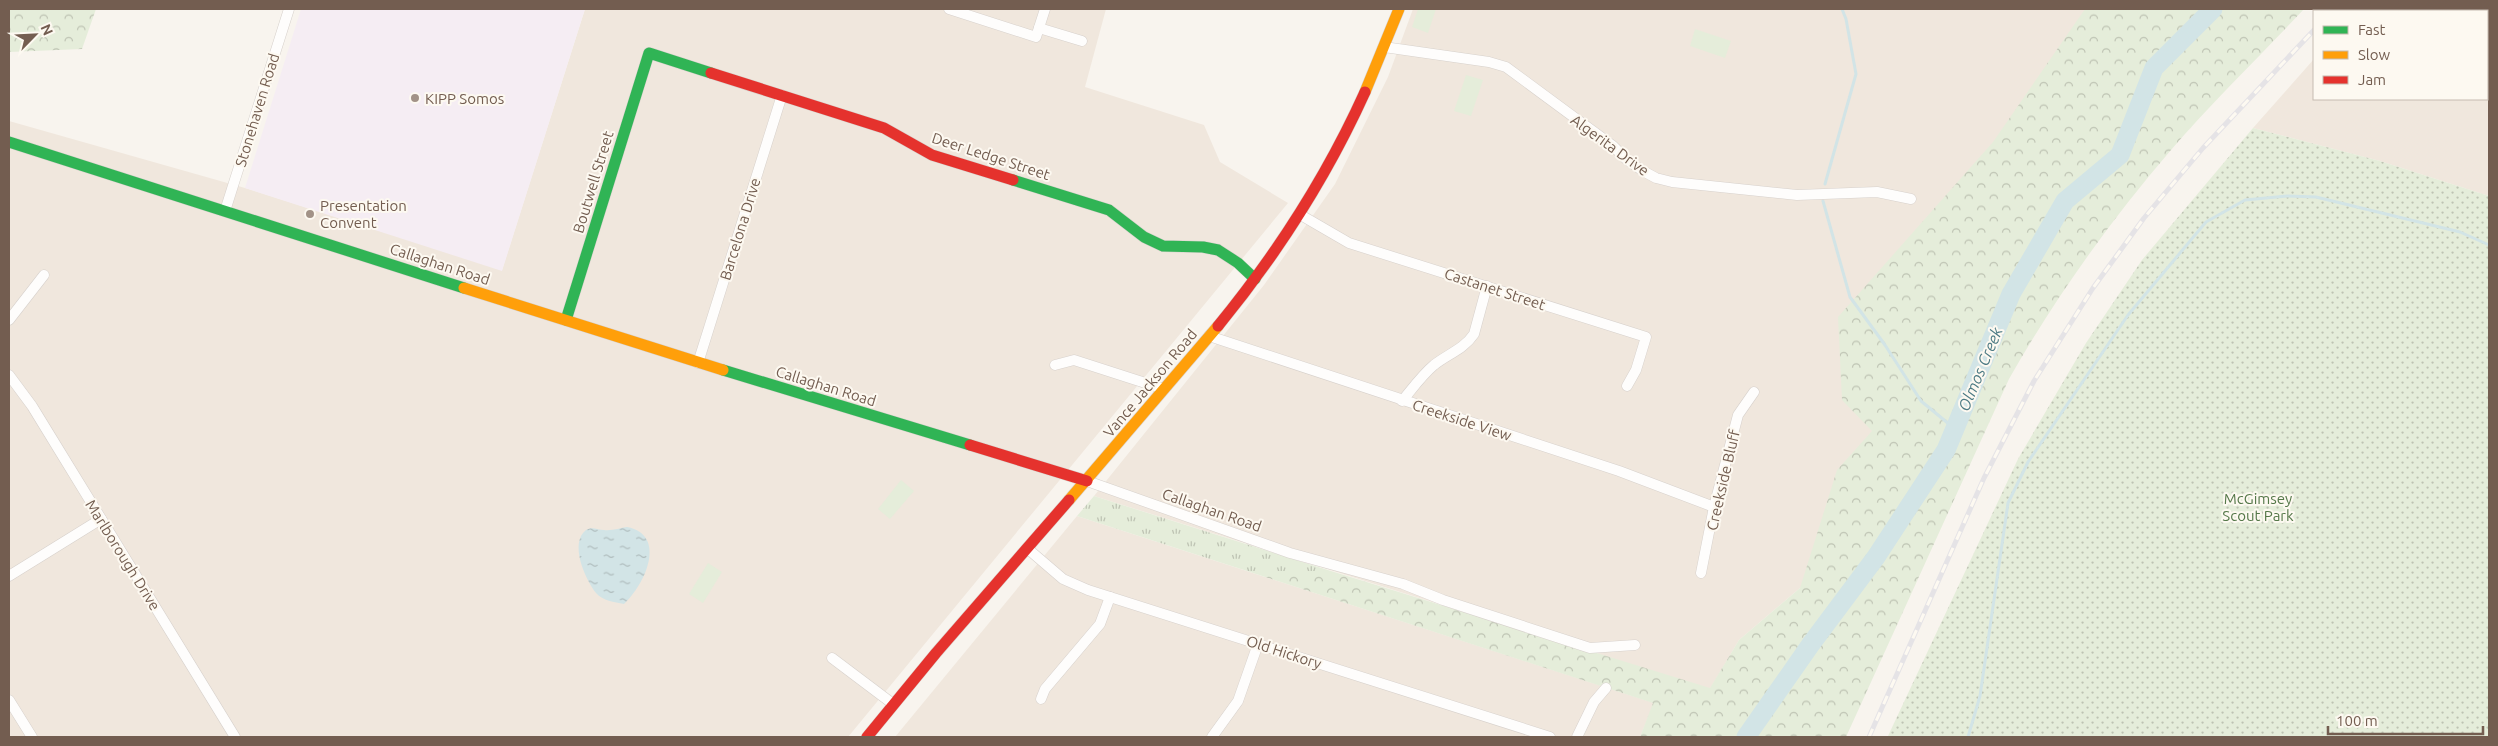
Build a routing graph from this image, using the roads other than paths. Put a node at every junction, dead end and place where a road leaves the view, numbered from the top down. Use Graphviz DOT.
graph roads {
  1 [pos="289,9"];
  2 [pos="949,9"];
  3 [pos="1045,9"];
  4 [pos="1399,9"];
  5 [pos="1038,33"];
  6 [pos="1082,41"];
  7 [pos="1384,47"];
  8 [pos="649,53"];
  9 [pos="782,95"];
  10 [pos="9,142"];
  11 [pos="1911,199"];
  12 [pos="225,211"];
  13 [pos="1299,214"];
  14 [pos="44,275"];
  15 [pos="1255,279"];
  16 [pos="1487,286"];
  17 [pos="9,320"];
  18 [pos="566,320"];
  19 [pos="1210,336"];
  20 [pos="698,363"];
  21 [pos="1055,365"];
  22 [pos="9,375"];
  23 [pos="1627,386"];
  24 [pos="1164,389"];
  25 [pos="1754,392"];
  26 [pos="1402,401"];
  27 [pos="1087,481"];
  28 [pos="1714,507"];
  29 [pos="101,519"];
  30 [pos="1028,549"];
  31 [pos="1701,573"];
  32 [pos="9,576"];
  33 [pos="1110,597"];
  34 [pos="1258,644"];
  35 [pos="1635,645"];
  36 [pos="832,658"];
  37 [pos="1606,688"];
  38 [pos="1041,699"];
  39 [pos="9,700"];
  40 [pos="893,704"];
  41 [pos="32,737"];
  42 [pos="235,737"];
  43 [pos="867,737"];
  44 [pos="1212,737"];
  45 [pos="1550,737"];
  46 [pos="1577,737"];
  1 -- 12 [label="street, Stonehaven Road"];
  2 -- 5 [label="street"];
  3 -- 5 [label="street"];
  4 -- 7 [label="main road, Vance Jackson Road"];
  5 -- 6 [label="street"];
  7 -- 11 [label="street, Algerita Drive"];
  7 -- 13 [label="main road, Vance Jackson Road"];
  8 -- 9 [label="main road, Deer Ledge Street"];
  8 -- 18 [label="main road, Boutwell Street"];
  9 -- 15 [label="main road, Deer Ledge Street"];
  9 -- 20 [label="street, Barcelona Drive"];
  10 -- 12 [label="main road, Callaghan Road"];
  12 -- 18 [label="main road, Callaghan Road"];
  13 -- 15 [label="main road, Vance Jackson Road"];
  13 -- 16 [label="street, Castanet Street"];
  14 -- 17 [label="street"];
  15 -- 19 [label="main road, Vance Jackson Road"];
  16 -- 23 [label="street, Castanet Street"];
  16 -- 26 [label="street"];
  18 -- 20 [label="main road, Callaghan Road"];
  19 -- 24 [label="main road, Vance Jackson Road"];
  19 -- 26 [label="street, Creekside View"];
  20 -- 27 [label="main road, Callaghan Road"];
  21 -- 24 [label="street"];
  22 -- 29 [label="street, Marlborough Drive"];
  24 -- 27 [label="main road, Vance Jackson Road"];
  25 -- 28 [label="street, Creekside Bluff"];
  26 -- 28 [label="street, Creekside View"];
  27 -- 30 [label="main road, Vance Jackson Road"];
  27 -- 35 [label="street, Callaghan Road"];
  28 -- 31 [label="street, Creekside Bluff"];
  29 -- 32 [label="street"];
  29 -- 42 [label="street, Marlborough Drive"];
  30 -- 33 [label="street, Old Hickory"];
  30 -- 40 [label="main road, Vance Jackson Road"];
  33 -- 34 [label="street, Old Hickory"];
  33 -- 38 [label="street"];
  34 -- 44 [label="street"];
  34 -- 45 [label="street, Old Hickory"];
  36 -- 40 [label="street"];
  37 -- 46 [label="street"];
  39 -- 41 [label="street"];
  40 -- 43 [label="main road, Vance Jackson Road"];
}
